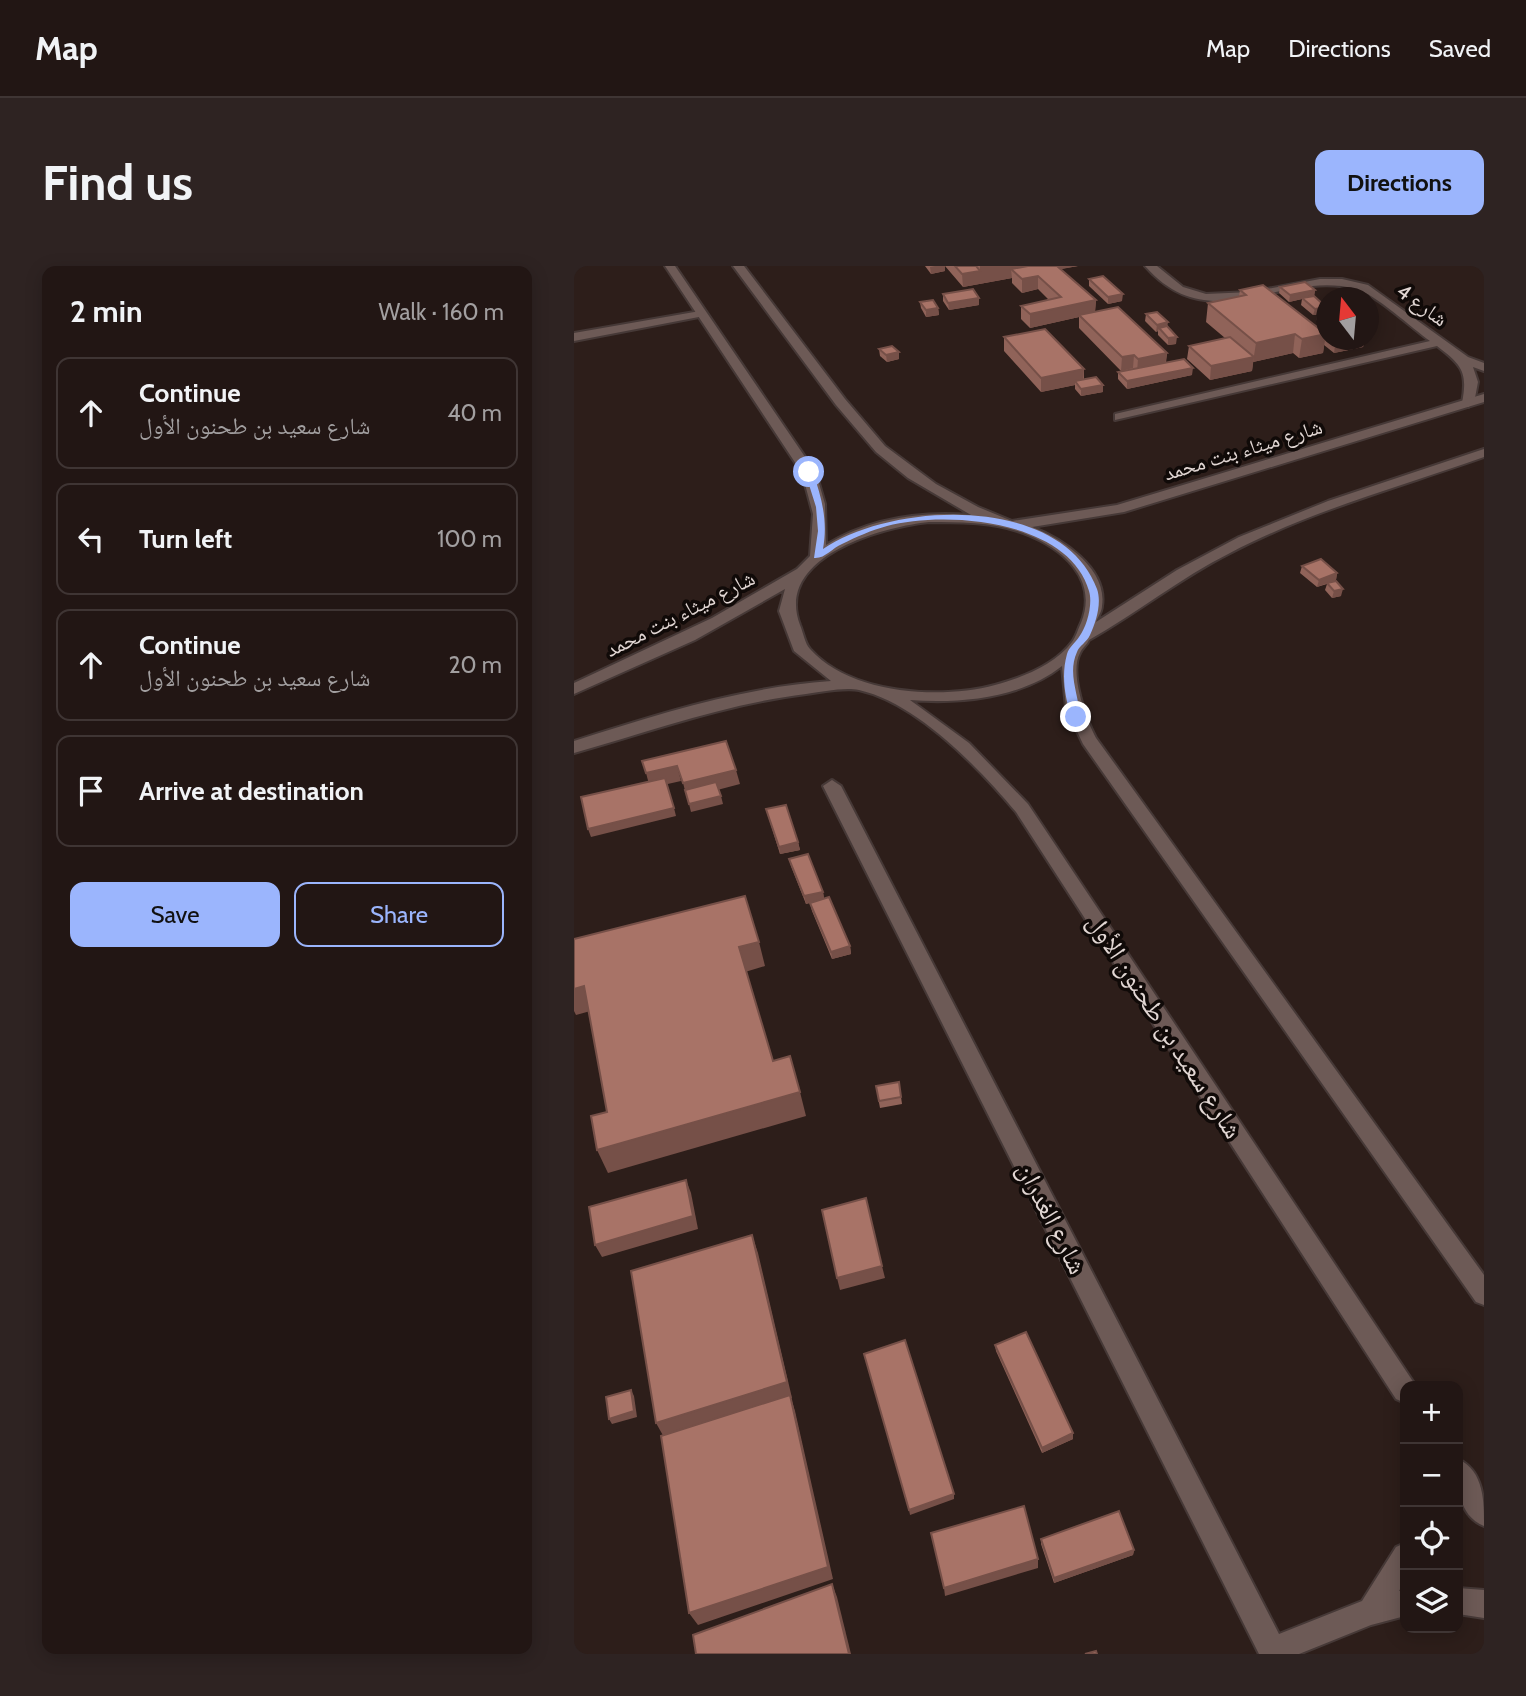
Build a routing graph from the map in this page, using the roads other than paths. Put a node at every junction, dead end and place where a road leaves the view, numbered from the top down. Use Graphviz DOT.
graph roads {
  1 [pos="670,266"];
  2 [pos="738,266"];
  3 [pos="1150,266"];
  4 [pos="700,314"];
  5 [pos="574,337"];
  6 [pos="1440,342"];
  7 [pos="1464,360"];
  8 [pos="1484,367"];
  9 [pos="1484,398"];
  10 [pos="1468,403"];
  11 [pos="1119,416"];
  12 [pos="1484,453"];
  13 [pos="1004,523"];
  14 [pos="817,556"];
  15 [pos="803,570"];
  16 [pos="1079,644"];
  17 [pos="855,685"];
  18 [pos="574,689"];
  19 [pos="888,694"];
  20 [pos="574,747"];
  21 [pos="832,786"];
  22 [pos="1484,1294"];
  23 [pos="1400,1383"];
  24 [pos="1463,1480"];
  25 [pos="1484,1513"];
  26 [pos="1400,1564"];
  27 [pos="1463,1602"];
  28 [pos="1400,1604"];
  29 [pos="1484,1604"];
  30 [pos="1371,1611"];
  31 [pos="1273,1652"];
  1 -- 4 [label="main road"];
  2 -- 13 [label="main road"];
  3 -- 6 [label="main road, شارع 4"];
  4 -- 5 [label="main road"];
  4 -- 14 [label="main road"];
  6 -- 7 [label="main road, شارع 4"];
  6 -- 11 [label="main road"];
  7 -- 8 [label="main road, شارع 4"];
  7 -- 10 [label="main road, شارع 4"];
  9 -- 10 [label="main road, شارع ميثاء بنت محمد"];
  10 -- 13 [label="main road, شارع ميثاء بنت محمد"];
  12 -- 16 [label="main road"];
  13 -- 14 [label="main road"];
  13 -- 16 [label="main road"];
  14 -- 15 [label="main road"];
  15 -- 17 [label="main road"];
  15 -- 18 [label="main road, شارع ميثاء بنت محمد"];
  16 -- 19 [label="main road"];
  16 -- 22 [label="main road"];
  17 -- 19 [label="main road"];
  17 -- 20 [label="main road"];
  19 -- 23 [label="main road, شارع سعيد بن طحنون الأول"];
  21 -- 31 [label="main road, شارع الغدران"];
  24 -- 25 [label="main road"];
  26 -- 30 [label="main road"];
  27 -- 29 [label="main road"];
  28 -- 30 [label="main road, شارع الغدران"];
  30 -- 31 [label="main road, شارع الغدران"];
}
